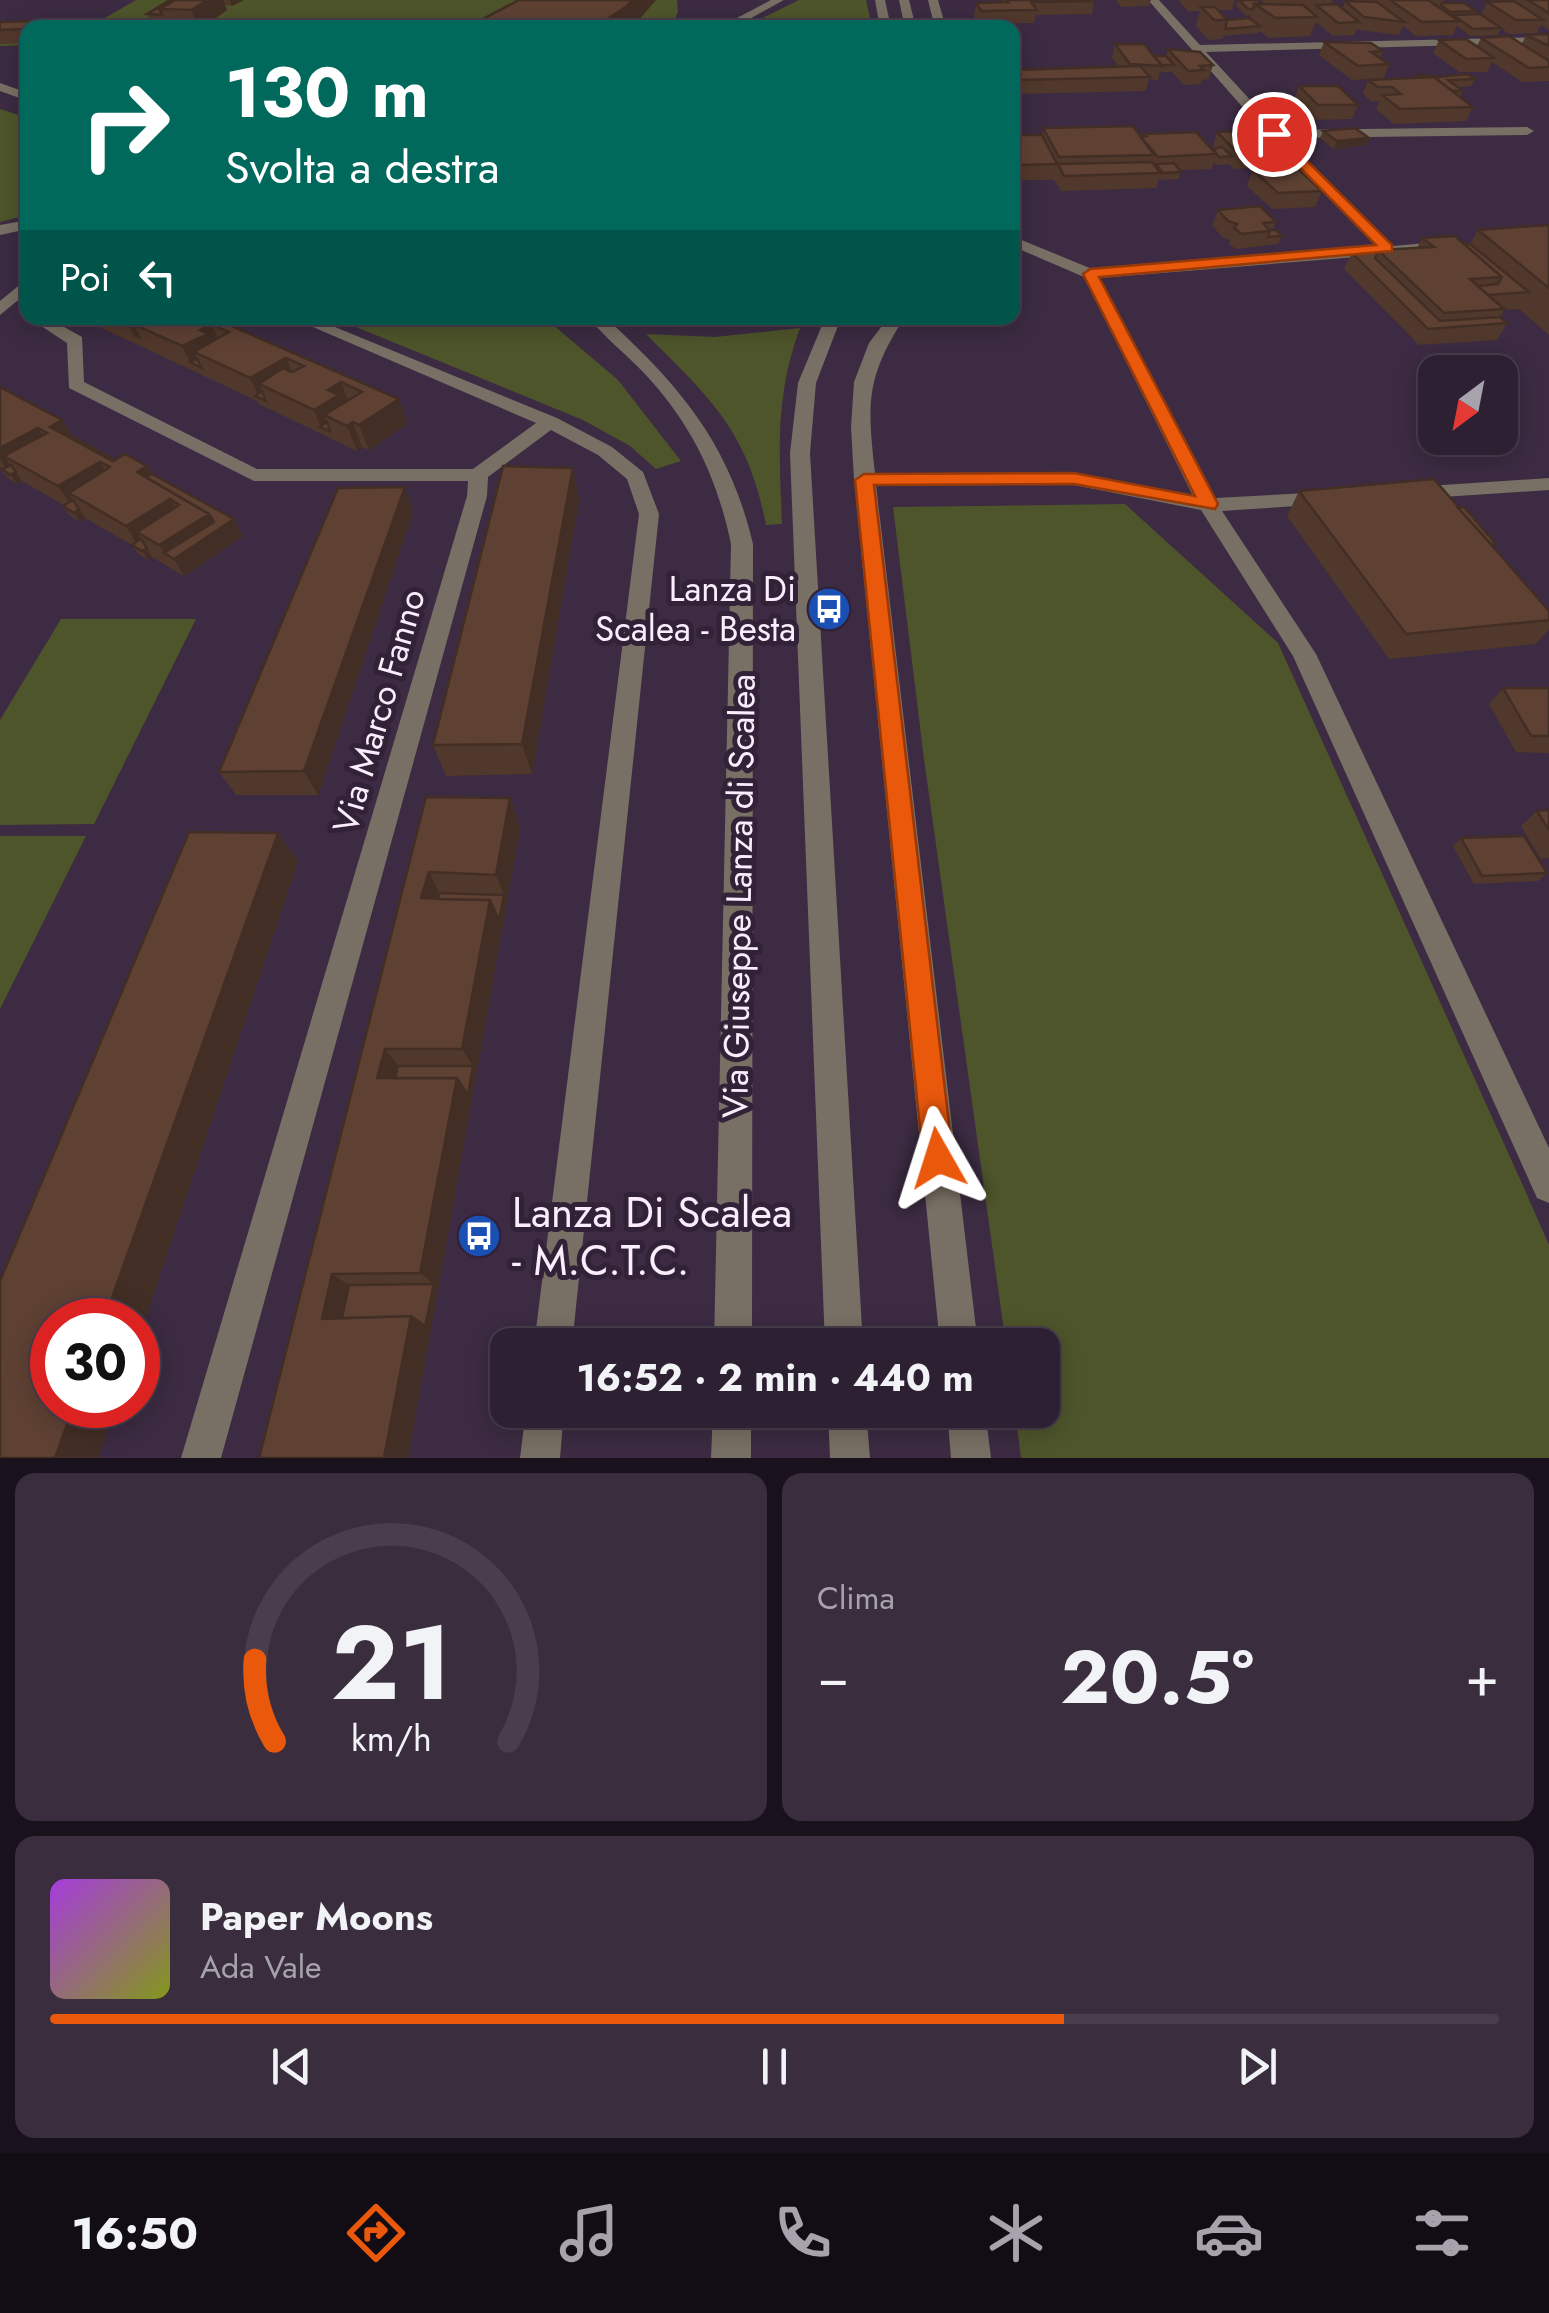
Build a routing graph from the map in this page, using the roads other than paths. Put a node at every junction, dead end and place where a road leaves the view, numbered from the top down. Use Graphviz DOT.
graph roads {
  1 [pos="779,0"];
  2 [pos="1152,0"];
  3 [pos="739,20"];
  4 [pos="1549,40"];
  5 [pos="1196,48"];
  6 [pos="1527,131"];
  7 [pos="1274,134"];
  8 [pos="1020,243"];
  9 [pos="1475,246"];
  10 [pos="1387,248"];
  11 [pos="1090,274"];
  12 [pos="49,325"];
  13 [pos="317,325"];
  14 [pos="604,325"];
  15 [pos="830,325"];
  16 [pos="891,325"];
  17 [pos="550,422"];
  18 [pos="478,475"];
  19 [pos="864,480"];
  20 [pos="1538,485"];
  21 [pos="1388,494"];
  22 [pos="1348,496"];
  23 [pos="1208,504"];
  24 [pos="1549,509"];
  25 [pos="1549,1186"];
  26 [pos="555,1328"];
  27 [pos="733,1328"];
  28 [pos="843,1328"];
  29 [pos="956,1328"];
  30 [pos="544,1428"];
  31 [pos="732,1428"];
  32 [pos="848,1428"];
  33 [pos="968,1428"];
  34 [pos="201,1458"];
  35 [pos="540,1458"];
  36 [pos="731,1458"];
  37 [pos="850,1458"];
  38 [pos="971,1458"];
  1 -- 3 [label="street"];
  2 -- 5 [label="street"];
  4 -- 5 [label="street"];
  5 -- 7 [label="street"];
  6 -- 7 [label="street"];
  7 -- 10 [label="street"];
  8 -- 11 [label="street"];
  9 -- 10 [label="street"];
  10 -- 11 [label="street"];
  11 -- 23 [label="street"];
  12 -- 18 [label="street"];
  13 -- 17 [label="street"];
  14 -- 27 [label="street, Via Giuseppe Lanza di Scalea"];
  15 -- 28 [label="street, Via Giuseppe Lanza di Scalea"];
  16 -- 19 [label="street"];
  17 -- 18 [label="street"];
  17 -- 26 [label="street"];
  18 -- 34 [label="street, Via Marco Fanno"];
  19 -- 23 [label="street"];
  19 -- 29 [label="street"];
  20 -- 21 [label="street"];
  20 -- 24 [label="street"];
  22 -- 23 [label="street"];
  23 -- 25 [label="street"];
  30 -- 35 [label="street"];
  31 -- 36 [label="street"];
  32 -- 37 [label="street"];
  33 -- 38 [label="street"];
}
